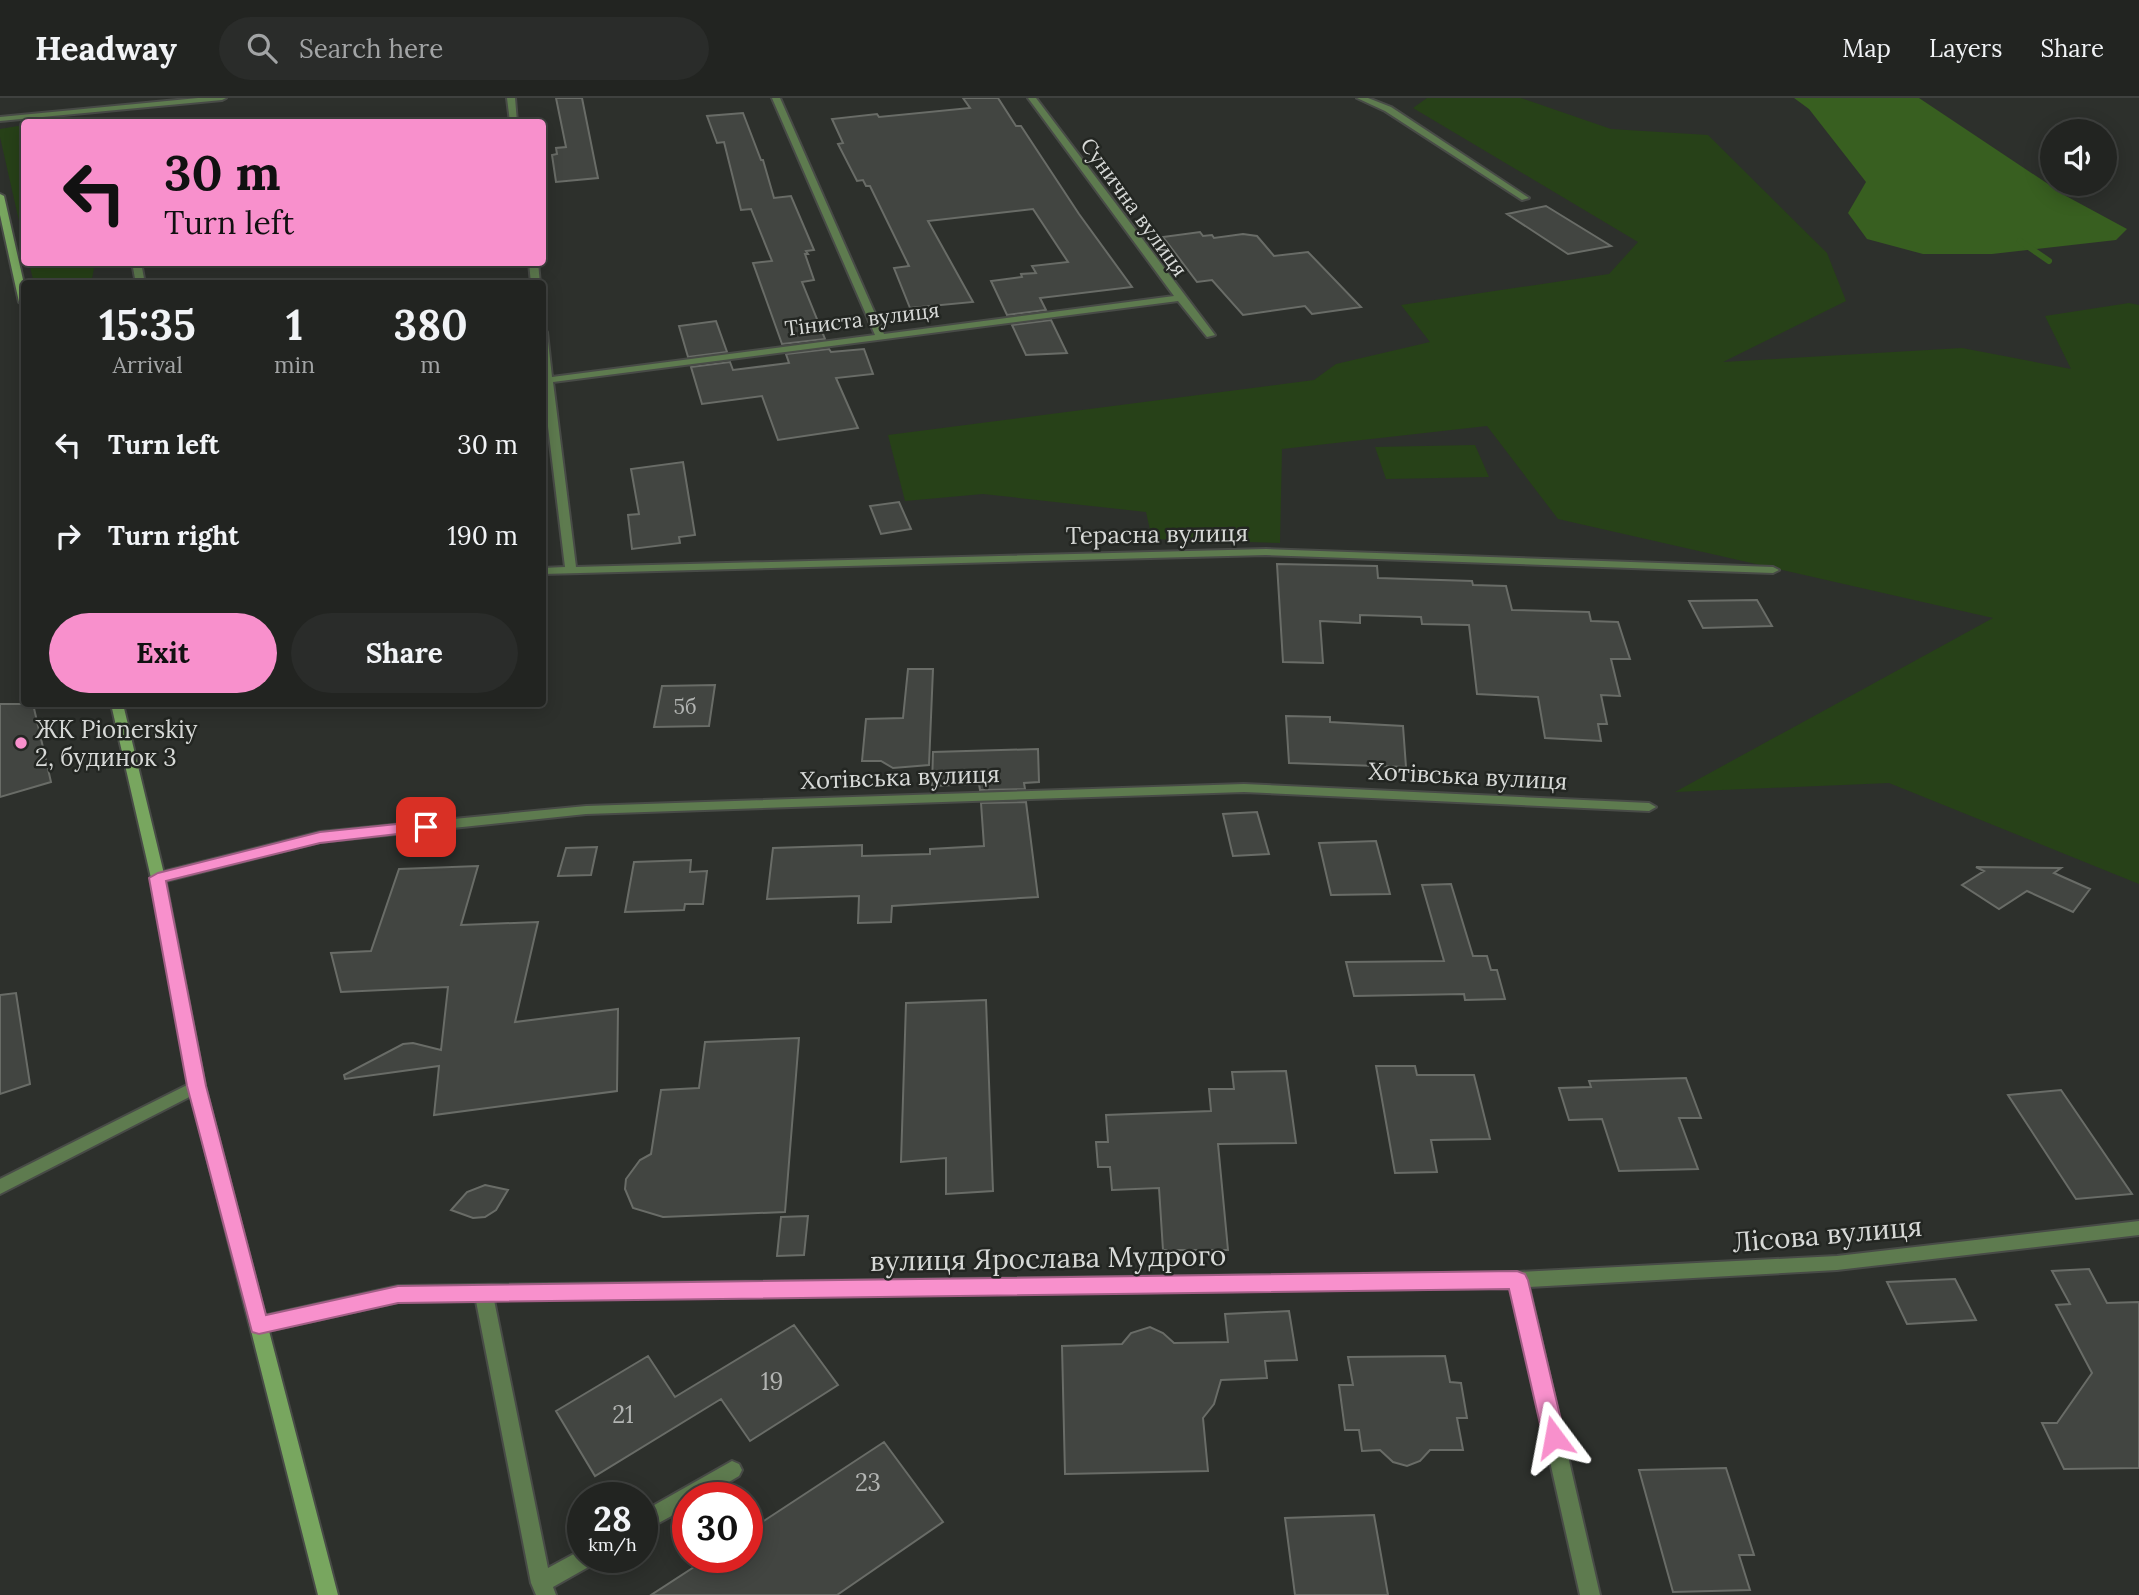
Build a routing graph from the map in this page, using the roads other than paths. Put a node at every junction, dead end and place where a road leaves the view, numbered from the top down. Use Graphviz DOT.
graph roads {
  1 [pos="222,98"];
  2 [pos="510,98"];
  3 [pos="776,98"];
  4 [pos="1032,98"];
  5 [pos="1362,98"];
  6 [pos="99,110"];
  7 [pos="0,119"];
  8 [pos="101,119"];
  9 [pos="514,119"];
  10 [pos="0,196"];
  11 [pos="1525,198"];
  12 [pos="21,289"];
  13 [pos="1180,298"];
  14 [pos="880,335"];
  15 [pos="1210,335"];
  16 [pos="546,359"];
  17 [pos="549,380"];
  18 [pos="571,570"];
  19 [pos="1773,570"];
  20 [pos="546,571"];
  21 [pos="118,707"];
  22 [pos="1649,807"];
  23 [pos="158,878"];
  24 [pos="197,1086"];
  25 [pos="0,1186"];
  26 [pos="2139,1228"];
  27 [pos="1517,1280"];
  28 [pos="484,1294"];
  29 [pos="259,1325"];
  30 [pos="732,1470"];
  31 [pos="658,1514"];
  32 [pos="567,1572"];
  33 [pos="544,1589"];
  34 [pos="328,1595"];
  35 [pos="1590,1595"];
  1 -- 6 [label="street"];
  2 -- 9 [label="street"];
  3 -- 14 [label="street"];
  4 -- 13 [label="street, Сунична вулиця"];
  5 -- 11 [label="street"];
  6 -- 7 [label="street"];
  6 -- 8 [label="street"];
  10 -- 12 [label="street"];
  13 -- 14 [label="street, Тіниста вулиця"];
  13 -- 15 [label="street, Сунична вулиця"];
  14 -- 17 [label="street, Тіниста вулиця"];
  16 -- 17 [label="street"];
  17 -- 18 [label="street"];
  18 -- 19 [label="street, Терасна вулиця"];
  18 -- 20 [label="street, Терасна вулиця"];
  21 -- 23 [label="street"];
  22 -- 23 [label="street, Хотівська вулиця"];
  23 -- 24 [label="street"];
  24 -- 25 [label="street"];
  24 -- 29 [label="street"];
  26 -- 27 [label="street, Лісова вулиця"];
  27 -- 28 [label="street, вулиця Ярослава Мудрого"];
  27 -- 35 [label="street"];
  28 -- 29 [label="street, вулиця Ярослава Мудрого"];
  28 -- 33 [label="street"];
  29 -- 34 [label="street"];
  30 -- 31 [label="street"];
  32 -- 33 [label="street"];
}
